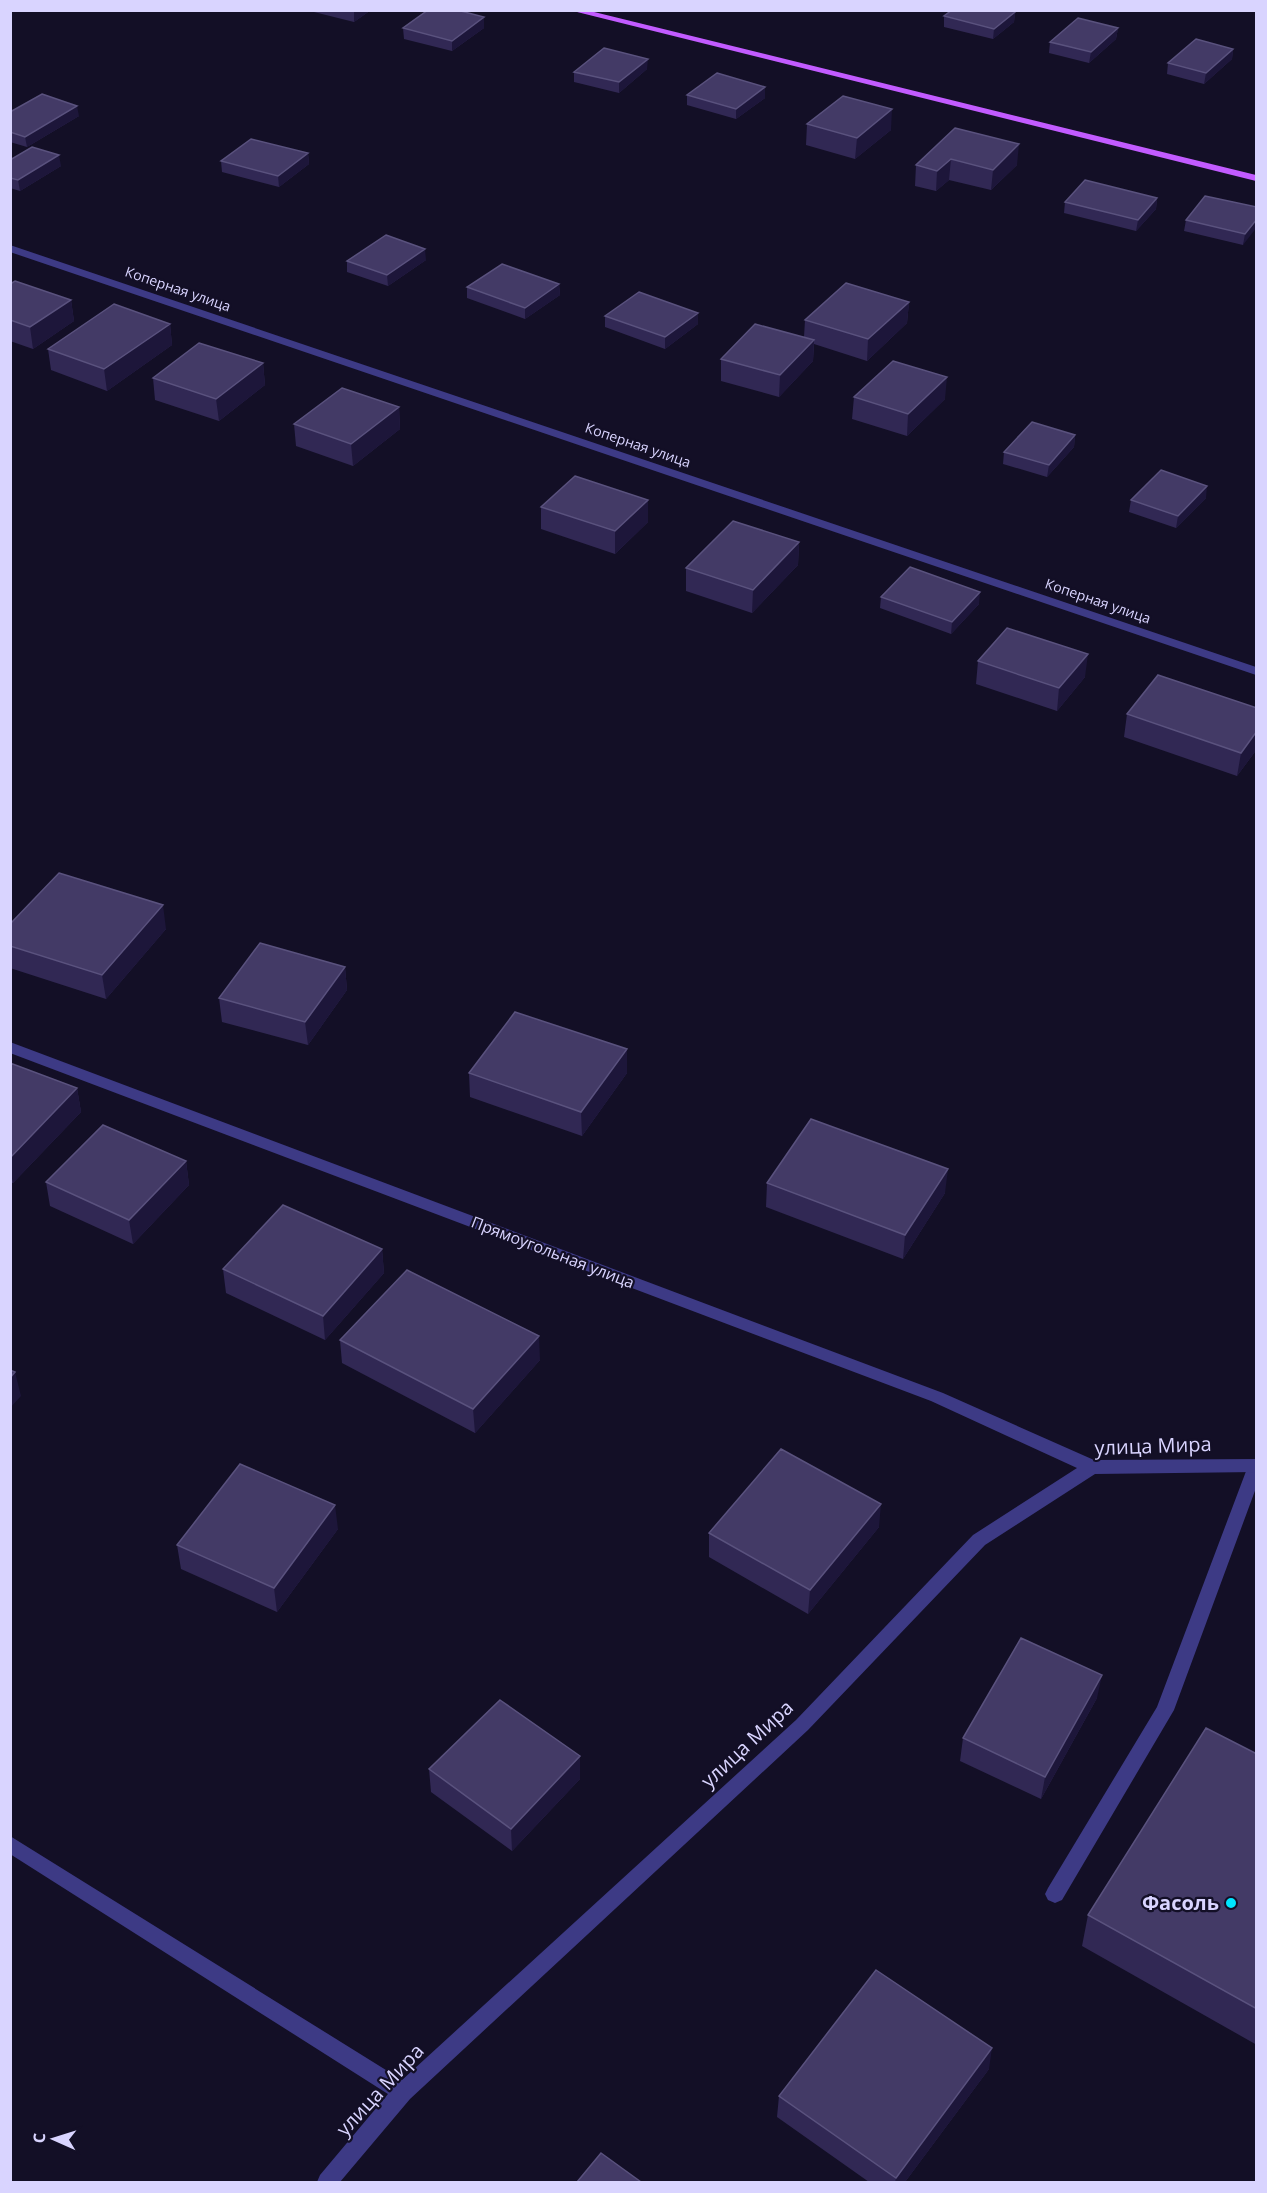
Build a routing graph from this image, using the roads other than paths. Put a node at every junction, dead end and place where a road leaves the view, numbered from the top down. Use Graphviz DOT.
graph roads {
  1 [pos="573,10"];
  2 [pos="1257,178"];
  3 [pos="10,248"];
  4 [pos="1257,671"];
  5 [pos="10,1047"];
  6 [pos="1257,1466"];
  7 [pos="1092,1467"];
  8 [pos="10,1844"];
  9 [pos="1055,1894"];
  10 [pos="403,2092"];
  11 [pos="327,2182"];
  1 -- 2 [label="main road"];
  3 -- 4 [label="street, Коперная улица"];
  5 -- 7 [label="street, Прямоугольная улица"];
  6 -- 7 [label="street, улица Мира"];
  6 -- 9 [label="street"];
  7 -- 10 [label="street, улица Мира"];
  8 -- 10 [label="street"];
  10 -- 11 [label="street, улица Мира"];
}
